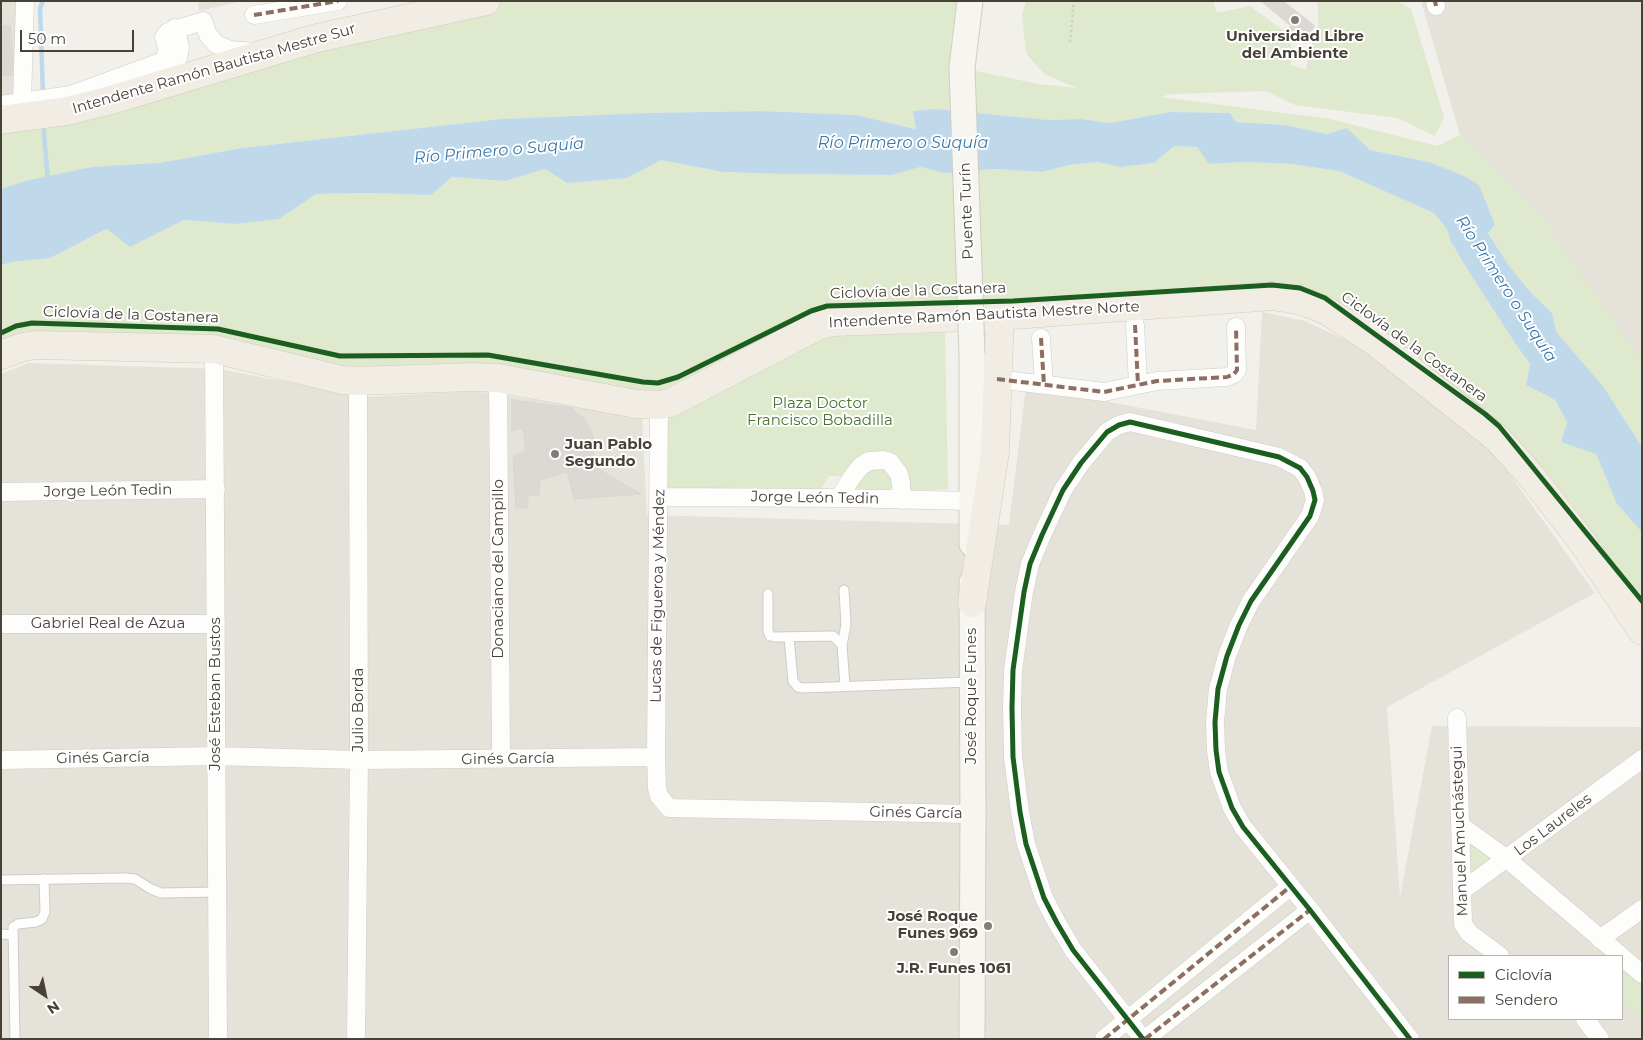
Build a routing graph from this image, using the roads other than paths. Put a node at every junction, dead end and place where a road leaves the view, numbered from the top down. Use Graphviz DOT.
graph roads {
  1 [pos="25,1"];
  2 [pos="338,1"];
  3 [pos="958,1"];
  4 [pos="970,1"];
  5 [pos="475,2"];
  6 [pos="254,15"];
  7 [pos="175,28"];
  8 [pos="264,53"];
  9 [pos="962,68"];
  10 [pos="146,89"];
  11 [pos="69,103"];
  12 [pos="1,105"];
  13 [pos="28,107"];
  14 [pos="1,120"];
  15 [pos="1000,316"];
  16 [pos="1135,325"];
  17 [pos="1236,327"];
  18 [pos="1041,338"];
  19 [pos="214,349"];
  20 [pos="972,354"];
  21 [pos="1,356"];
  22 [pos="498,378"];
  23 [pos="997,379"];
  24 [pos="358,381"];
  25 [pos="1044,385"];
  26 [pos="1138,385"];
  27 [pos="659,405"];
  28 [pos="216,489"];
  29 [pos="1,492"];
  30 [pos="659,497"];
  31 [pos="839,498"];
  32 [pos="902,500"];
  33 [pos="972,501"];
  34 [pos="844,590"];
  35 [pos="768,594"];
  36 [pos="972,603"];
  37 [pos="1,624"];
  38 [pos="216,624"];
  39 [pos="1642,631"];
  40 [pos="789,636"];
  41 [pos="842,645"];
  42 [pos="973,682"];
  43 [pos="845,686"];
  44 [pos="1457,718"];
  45 [pos="216,756"];
  46 [pos="656,757"];
  47 [pos="501,759"];
  48 [pos="1642,759"];
  49 [pos="1,760"];
  50 [pos="359,760"];
  51 [pos="973,814"];
  52 [pos="1460,825"];
  53 [pos="1507,859"];
  54 [pos="44,879"];
  55 [pos="1,880"];
  56 [pos="1291,886"];
  57 [pos="1463,890"];
  58 [pos="217,892"];
  59 [pos="1642,909"];
  60 [pos="1310,910"];
  61 [pos="1,934"];
  62 [pos="13,935"];
  63 [pos="1600,939"];
  64 [pos="1499,955"];
  65 [pos="1619,955"];
  66 [pos="1623,959"];
  67 [pos="1642,974"];
  68 [pos="1128,1019"];
  69 [pos="1586,1020"];
  70 [pos="15,1039"];
  71 [pos="218,1039"];
  72 [pos="356,1039"];
  73 [pos="972,1039"];
  74 [pos="1104,1039"];
  75 [pos="1144,1039"];
  76 [pos="1410,1039"];
  77 [pos="1600,1039"];
  1 -- 13 [label="street"];
  2 -- 6 [label="street"];
  3 -- 9 [label="main road, Puente Turín"];
  4 -- 9 [label="main road, Puente Turín"];
  5 -- 8 [label="main road, Intendente Ramón Bautista Mestre Sur"];
  7 -- 8 [label="street"];
  7 -- 10 [label="street"];
  7 -- 11 [label="street"];
  8 -- 10 [label="main road, Intendente Ramón Bautista Mestre Sur"];
  9 -- 20 [label="main road, Puente Turín, bridge"];
  10 -- 11 [label="main road, Intendente Ramón Bautista Mestre Sur"];
  11 -- 13 [label="main road, Intendente Ramón Bautista Mestre Sur"];
  12 -- 13 [label="street"];
  13 -- 14 [label="main road, Intendente Ramón Bautista Mestre Sur"];
  15 -- 23 [label="main road"];
  15 -- 27 [label="main road, Intendente Ramón Bautista Mestre Norte"];
  15 -- 39 [label="main road, Intendente Ramón Bautista Mestre Norte"];
  16 -- 26 [label="street"];
  17 -- 26 [label="street"];
  18 -- 25 [label="street"];
  19 -- 21 [label="main road, Intendente Ramón Bautista Mestre Norte"];
  19 -- 24 [label="main road, Intendente Ramón Bautista Mestre Norte"];
  19 -- 28 [label="street, José Esteban Bustos"];
  20 -- 33 [label="main road, José Roque Funes"];
  22 -- 24 [label="main road, Intendente Ramón Bautista Mestre Norte"];
  22 -- 27 [label="main road, Intendente Ramón Bautista Mestre Norte"];
  22 -- 47 [label="street, Donaciano del Campillo"];
  23 -- 25 [label="street"];
  23 -- 36 [label="main road"];
  24 -- 50 [label="street, Julio Borda"];
  25 -- 26 [label="street"];
  27 -- 30 [label="street, Lucas de Figueroa y Méndez"];
  28 -- 29 [label="street, Jorge León Tedin"];
  28 -- 38 [label="street, José Esteban Bustos"];
  30 -- 31 [label="street, Jorge León Tedin"];
  30 -- 46 [label="street, Lucas de Figueroa y Méndez"];
  31 -- 32 [label="street, Jorge León Tedin"];
  31 -- 32 [label="street"];
  32 -- 33 [label="street, Jorge León Tedin"];
  33 -- 36 [label="main road, José Roque Funes"];
  34 -- 41 [label="lane"];
  35 -- 40 [label="lane"];
  36 -- 42 [label="main road, José Roque Funes"];
  37 -- 38 [label="street, Gabriel Real de Azua"];
  38 -- 45 [label="street, José Esteban Bustos"];
  40 -- 41 [label="lane"];
  40 -- 43 [label="lane"];
  41 -- 43 [label="lane"];
  42 -- 43 [label="lane"];
  42 -- 51 [label="main road, José Roque Funes"];
  44 -- 52 [label="street, Manuel Amuchástegui"];
  45 -- 49 [label="street, Ginés García"];
  45 -- 50 [label="street, Ginés García"];
  45 -- 58 [label="street, José Esteban Bustos"];
  46 -- 47 [label="street, Ginés García"];
  46 -- 51 [label="street, Ginés García"];
  47 -- 50 [label="street, Ginés García"];
  48 -- 53 [label="street, Los Laureles"];
  50 -- 72 [label="street, Julio Borda"];
  51 -- 73 [label="main road, José Roque Funes"];
  52 -- 53 [label="street"];
  52 -- 57 [label="street, Manuel Amuchástegui"];
  53 -- 57 [label="street, Los Laureles"];
  53 -- 63 [label="street"];
  54 -- 55 [label="lane"];
  54 -- 58 [label="lane"];
  54 -- 62 [label="lane"];
  56 -- 60 [label="street"];
  56 -- 68 [label="street"];
  56 -- 68 [label="street"];
  57 -- 64 [label="street, Manuel Amuchástegui"];
  58 -- 71 [label="street, José Esteban Bustos"];
  59 -- 63 [label="street"];
  60 -- 75 [label="street"];
  60 -- 76 [label="street"];
  61 -- 62 [label="lane"];
  62 -- 70 [label="lane"];
  63 -- 65 [label="street"];
  66 -- 67 [label="street"];
  68 -- 74 [label="street"];
  68 -- 75 [label="street"];
  69 -- 77 [label="street"];
}
